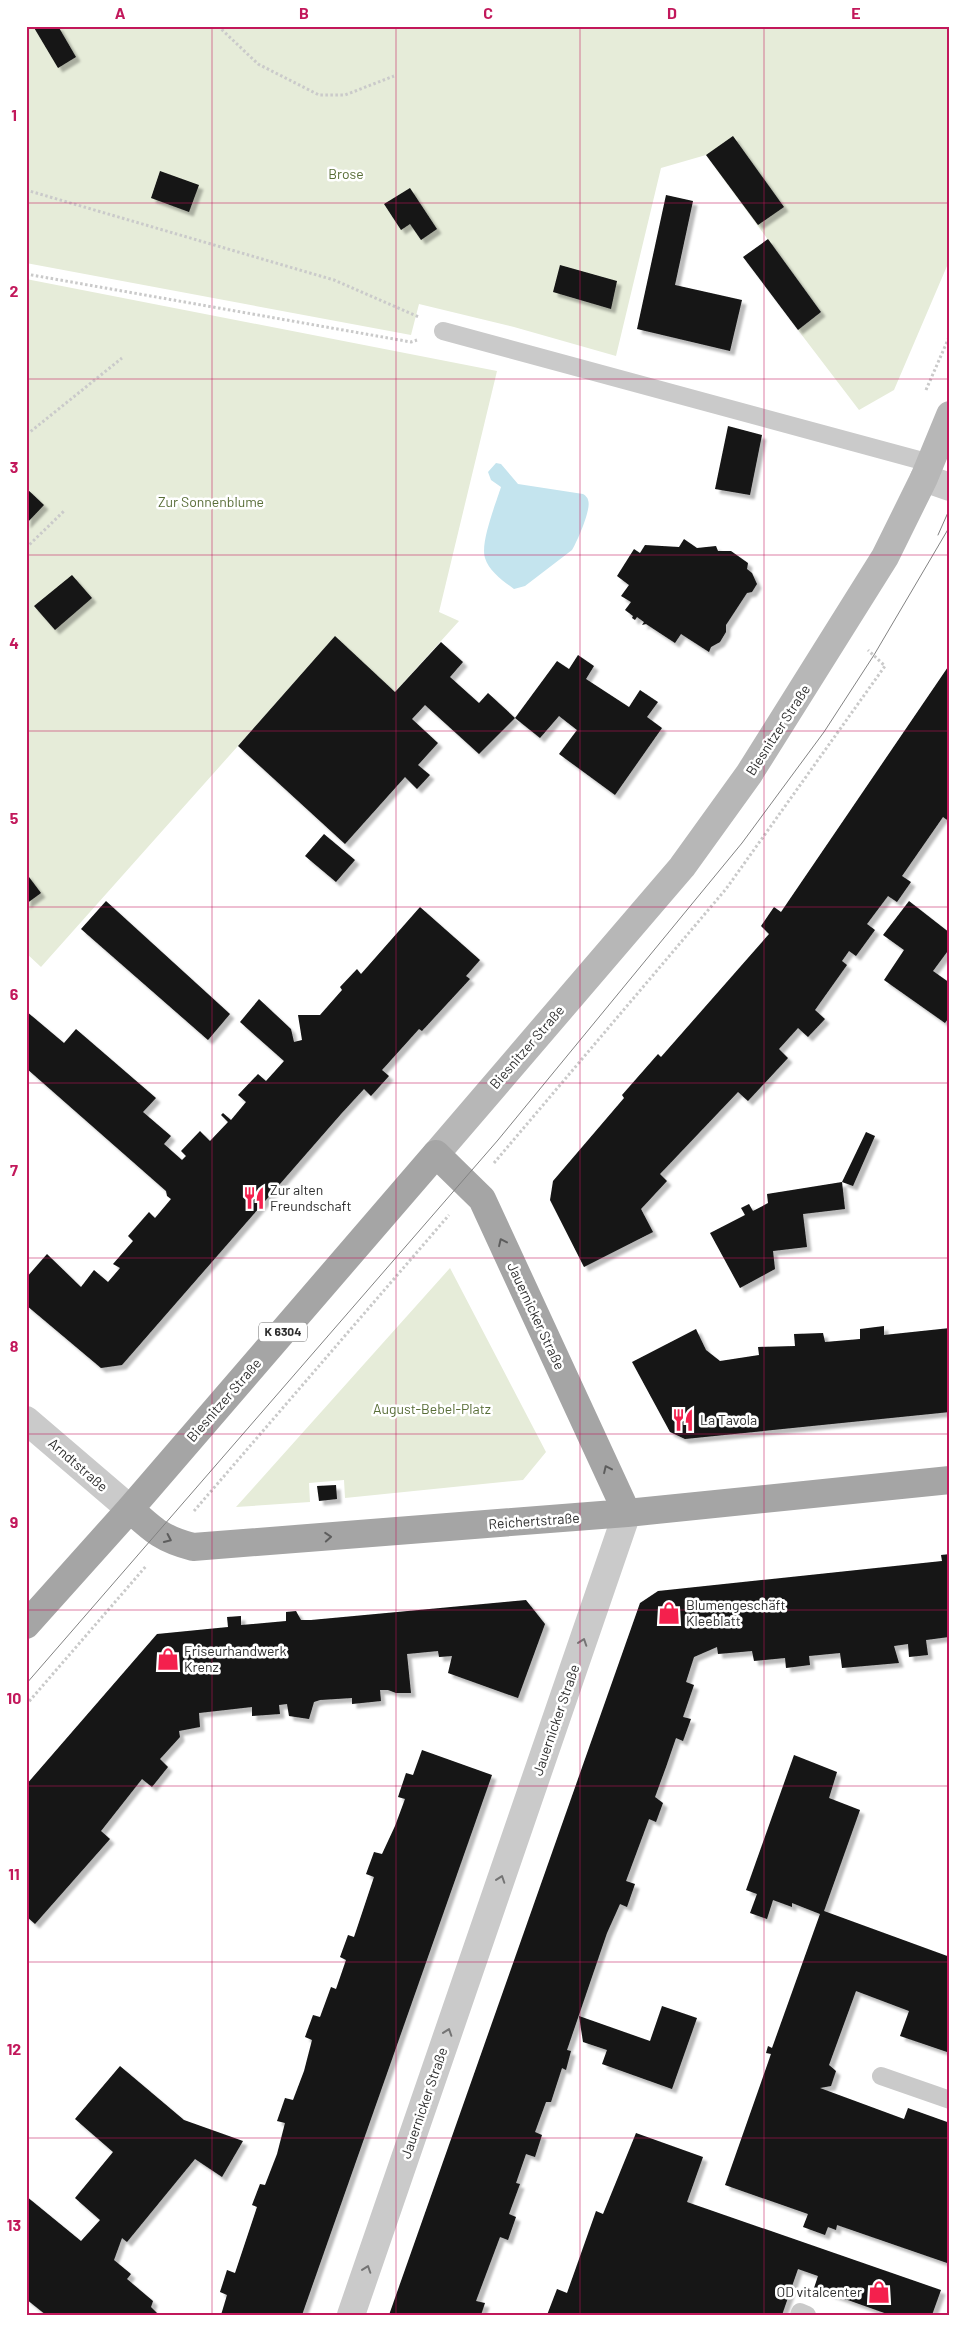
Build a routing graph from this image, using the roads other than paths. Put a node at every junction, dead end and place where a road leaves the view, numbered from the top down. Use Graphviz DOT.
graph roads {
  1 [pos="443,331"];
  2 [pos="950,415"];
  3 [pos="927,470"];
  4 [pos="950,487"];
  5 [pos="436,1154"];
  6 [pos="26,1420"];
  7 [pos="950,1480"];
  8 [pos="130,1509"];
  9 [pos="627,1513"];
  10 [pos="26,1625"];
  11 [pos="881,2076"];
  12 [pos="950,2100"];
  13 [pos="351,2315"];
  14 [pos="799,2315"];
  15 [pos="807,2315"];
  1 -- 3 [label="lane"];
  2 -- 3 [label="main road, Biesnitzer Straße / K 6304"];
  3 -- 4 [label="street"];
  3 -- 5 [label="main road, Biesnitzer Straße / K 6304"];
  5 -- 8 [label="main road, Biesnitzer Straße / K 6304"];
  9 -- 5 [label="main road, Jauernicker Straße, one-way"];
  6 -- 8 [label="street, Arndtstraße"];
  7 -- 9 [label="main road, Reichertstraße"];
  8 -- 9 [label="main road, Reichertstraße, one-way"];
  8 -- 10 [label="main road, Biesnitzer Straße / K 6304"];
  13 -- 9 [label="street, Jauernicker Straße, one-way"];
  11 -- 12 [label="lane"];
  14 -- 15 [label="lane"];
}
